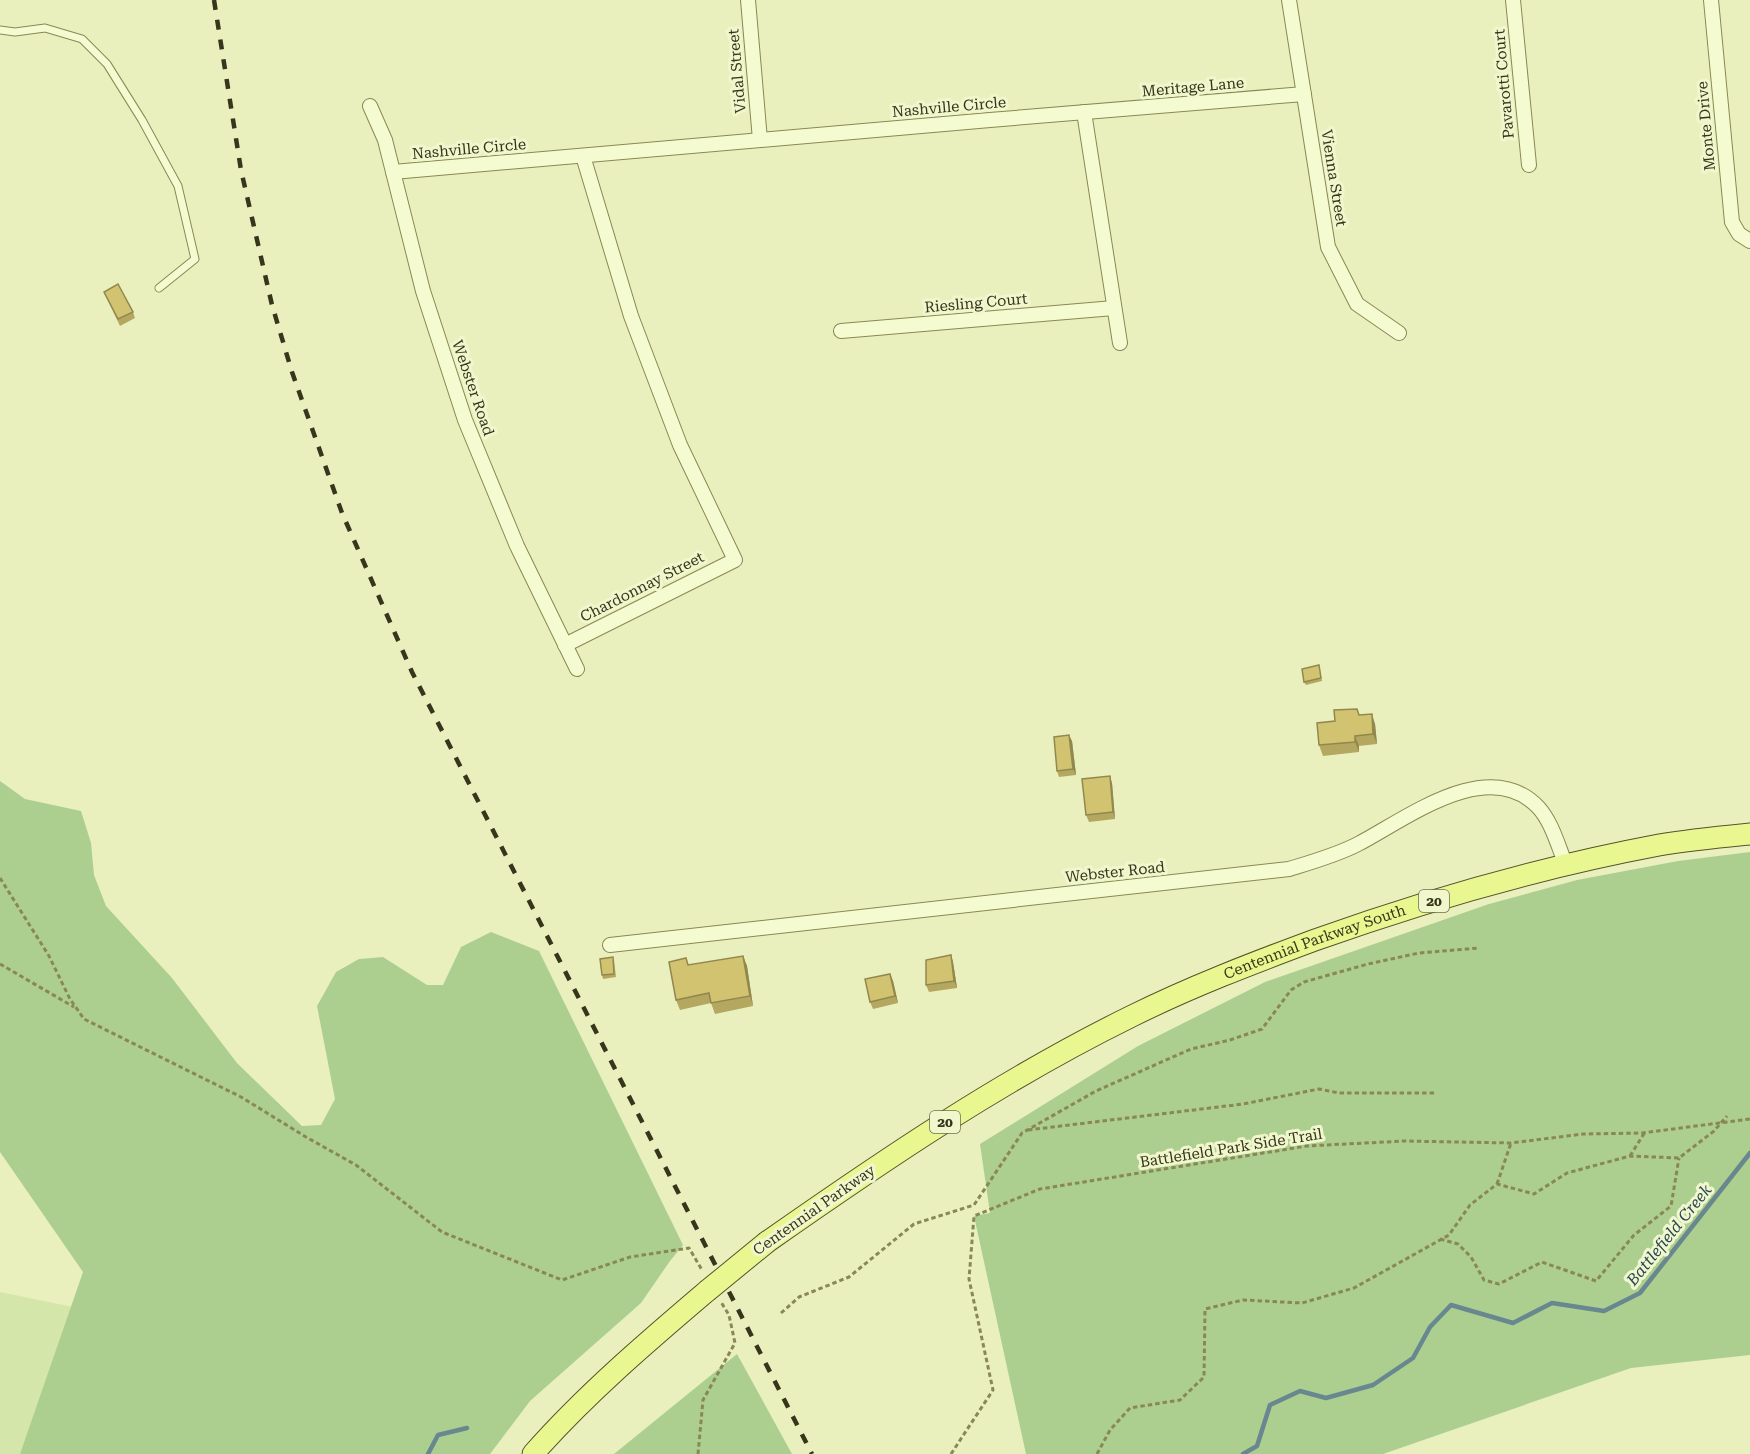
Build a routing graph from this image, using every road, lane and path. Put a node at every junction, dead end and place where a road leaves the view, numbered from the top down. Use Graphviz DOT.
graph roads {
  1 [pos="748,0"];
  2 [pos="1289,0"];
  3 [pos="1513,0"];
  4 [pos="1711,0"];
  5 [pos="0,30"];
  6 [pos="1304,94"];
  7 [pos="370,106"];
  8 [pos="1084,112"];
  9 [pos="760,140"];
  10 [pos="583,156"];
  11 [pos="1529,165"];
  12 [pos="393,172"];
  13 [pos="1750,241"];
  14 [pos="159,288"];
  15 [pos="1114,308"];
  16 [pos="841,331"];
  17 [pos="1399,333"];
  18 [pos="1120,343"];
  19 [pos="565,645"];
  20 [pos="577,669"];
  21 [pos="1750,834"];
  22 [pos="1566,865"];
  23 [pos="0,878"];
  24 [pos="610,945"];
  25 [pos="1479,948"];
  26 [pos="0,964"];
  27 [pos="76,1008"];
  28 [pos="1131,1016"];
  29 [pos="1435,1093"];
  30 [pos="1727,1116"];
  31 [pos="1750,1119"];
  32 [pos="1721,1122"];
  33 [pos="1026,1131"];
  34 [pos="1645,1132"];
  35 [pos="1511,1143"];
  36 [pos="1630,1156"];
  37 [pos="1679,1158"];
  38 [pos="1497,1184"];
  39 [pos="1440,1239"];
  40 [pos="689,1248"];
  41 [pos="782,1313"];
  42 [pos="729,1315"];
  43 [pos="533,1454"];
  44 [pos="698,1454"];
  45 [pos="951,1454"];
  46 [pos="1097,1454"];
  1 -- 9 [label="street, Vidal Street"];
  2 -- 6 [label="street, Vienna Street"];
  3 -- 11 [label="street, Pavarotti Court"];
  4 -- 13 [label="street, Monte Drive"];
  5 -- 14 [label="lane"];
  6 -- 8 [label="street, Meritage Lane"];
  6 -- 17 [label="street, Vienna Street"];
  7 -- 12 [label="street, Webster Road"];
  8 -- 9 [label="street, Nashville Circle"];
  8 -- 15 [label="street"];
  9 -- 10 [label="street, Nashville Circle"];
  10 -- 12 [label="street, Nashville Circle"];
  10 -- 19 [label="street, Chardonnay Street"];
  12 -- 19 [label="street, Webster Road"];
  15 -- 16 [label="street, Riesling Court"];
  15 -- 18 [label="street"];
  19 -- 20 [label="street, Webster Road"];
  21 -- 22 [label="main road, Centennial Parkway South / 20"];
  22 -- 24 [label="street, Webster Road"];
  22 -- 28 [label="main road, Centennial Parkway South / 20"];
  23 -- 27 [label="path"];
  25 -- 33 [label="path"];
  26 -- 27 [label="path"];
  27 -- 40 [label="path"];
  28 -- 43 [label="main road, Centennial Parkway / 20, bridge"];
  29 -- 33 [label="path"];
  30 -- 32 [label="path"];
  31 -- 32 [label="path, Battlefield Park Side Trail"];
  32 -- 34 [label="path, Battlefield Park Side Trail"];
  32 -- 37 [label="path"];
  33 -- 41 [label="path"];
  34 -- 35 [label="path, Battlefield Park Side Trail"];
  34 -- 36 [label="path"];
  35 -- 38 [label="path"];
  35 -- 45 [label="path, Battlefield Park Side Trail"];
  36 -- 37 [label="path"];
  36 -- 38 [label="path"];
  37 -- 39 [label="path"];
  38 -- 39 [label="path"];
  39 -- 46 [label="path"];
  42 -- 44 [label="path"];
}
